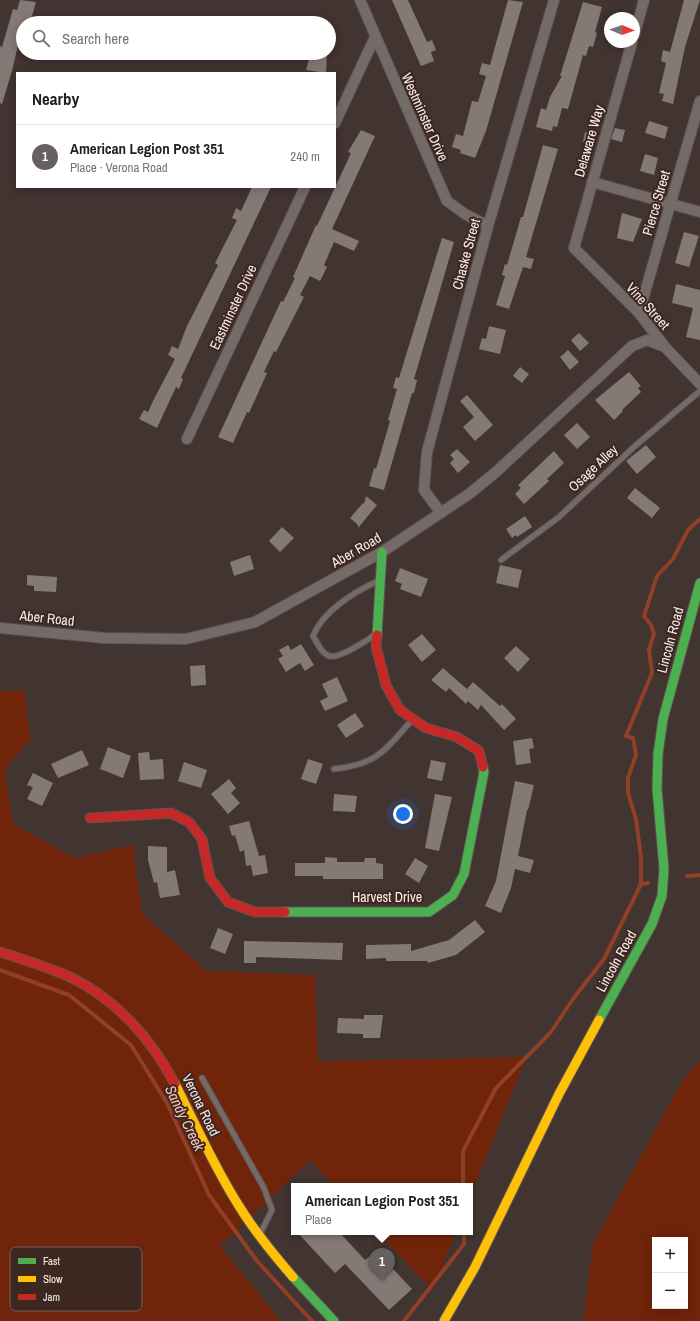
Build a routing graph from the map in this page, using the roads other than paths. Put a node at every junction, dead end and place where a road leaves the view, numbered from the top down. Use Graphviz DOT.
graph roads {
  1 [pos="360,0"];
  2 [pos="554,0"];
  3 [pos="644,0"];
  4 [pos="640,14"];
  5 [pos="375,37"];
  6 [pos="630,48"];
  7 [pos="700,101"];
  8 [pos="336,120"];
  9 [pos="592,182"];
  10 [pos="305,188"];
  11 [pos="671,204"];
  12 [pos="700,212"];
  13 [pos="488,226"];
  14 [pos="574,248"];
  15 [pos="639,313"];
  16 [pos="666,347"];
  17 [pos="700,384"];
  18 [pos="700,391"];
  19 [pos="187,439"];
  20 [pos="441,513"];
  21 [pos="382,552"];
  22 [pos="501,560"];
  23 [pos="380,579"];
  24 [pos="700,583"];
  25 [pos="0,628"];
  26 [pos="377,634"];
  27 [pos="413,719"];
  28 [pos="334,769"];
  29 [pos="90,818"];
  30 [pos="0,952"];
  31 [pos="202,1078"];
  32 [pos="259,1237"];
  33 [pos="334,1321"];
  34 [pos="444,1321"];
  1 -- 5 [label="street, Westminster Drive"];
  2 -- 13 [label="street, Chaske Street"];
  3 -- 4 [label="street"];
  5 -- 8 [label="street"];
  5 -- 13 [label="street, Westminster Drive"];
  6 -- 9 [label="street, Delaware Way"];
  7 -- 11 [label="street, Pierce Street"];
  9 -- 11 [label="street"];
  9 -- 14 [label="street, Delaware Way"];
  10 -- 19 [label="street, Eastminster Drive"];
  11 -- 12 [label="street"];
  11 -- 15 [label="street, Pierce Street"];
  13 -- 20 [label="street, Chaske Street"];
  14 -- 15 [label="street, Vine Street"];
  15 -- 16 [label="street, Vine Street"];
  16 -- 17 [label="street, Vine Street"];
  16 -- 20 [label="street, Aber Road"];
  18 -- 22 [label="lane, Osage Alley"];
  20 -- 21 [label="street, Aber Road"];
  21 -- 23 [label="street, Harvest Drive"];
  21 -- 25 [label="street, Aber Road"];
  23 -- 26 [label="street, Harvest Drive"];
  23 -- 26 [label="lane"];
  24 -- 34 [label="street, Lincoln Road"];
  26 -- 27 [label="street, Harvest Drive"];
  27 -- 28 [label="lane"];
  27 -- 29 [label="street, Harvest Drive"];
  30 -- 32 [label="street, Verona Road"];
  31 -- 32 [label="lane"];
  32 -- 33 [label="street, Verona Road"];
}
